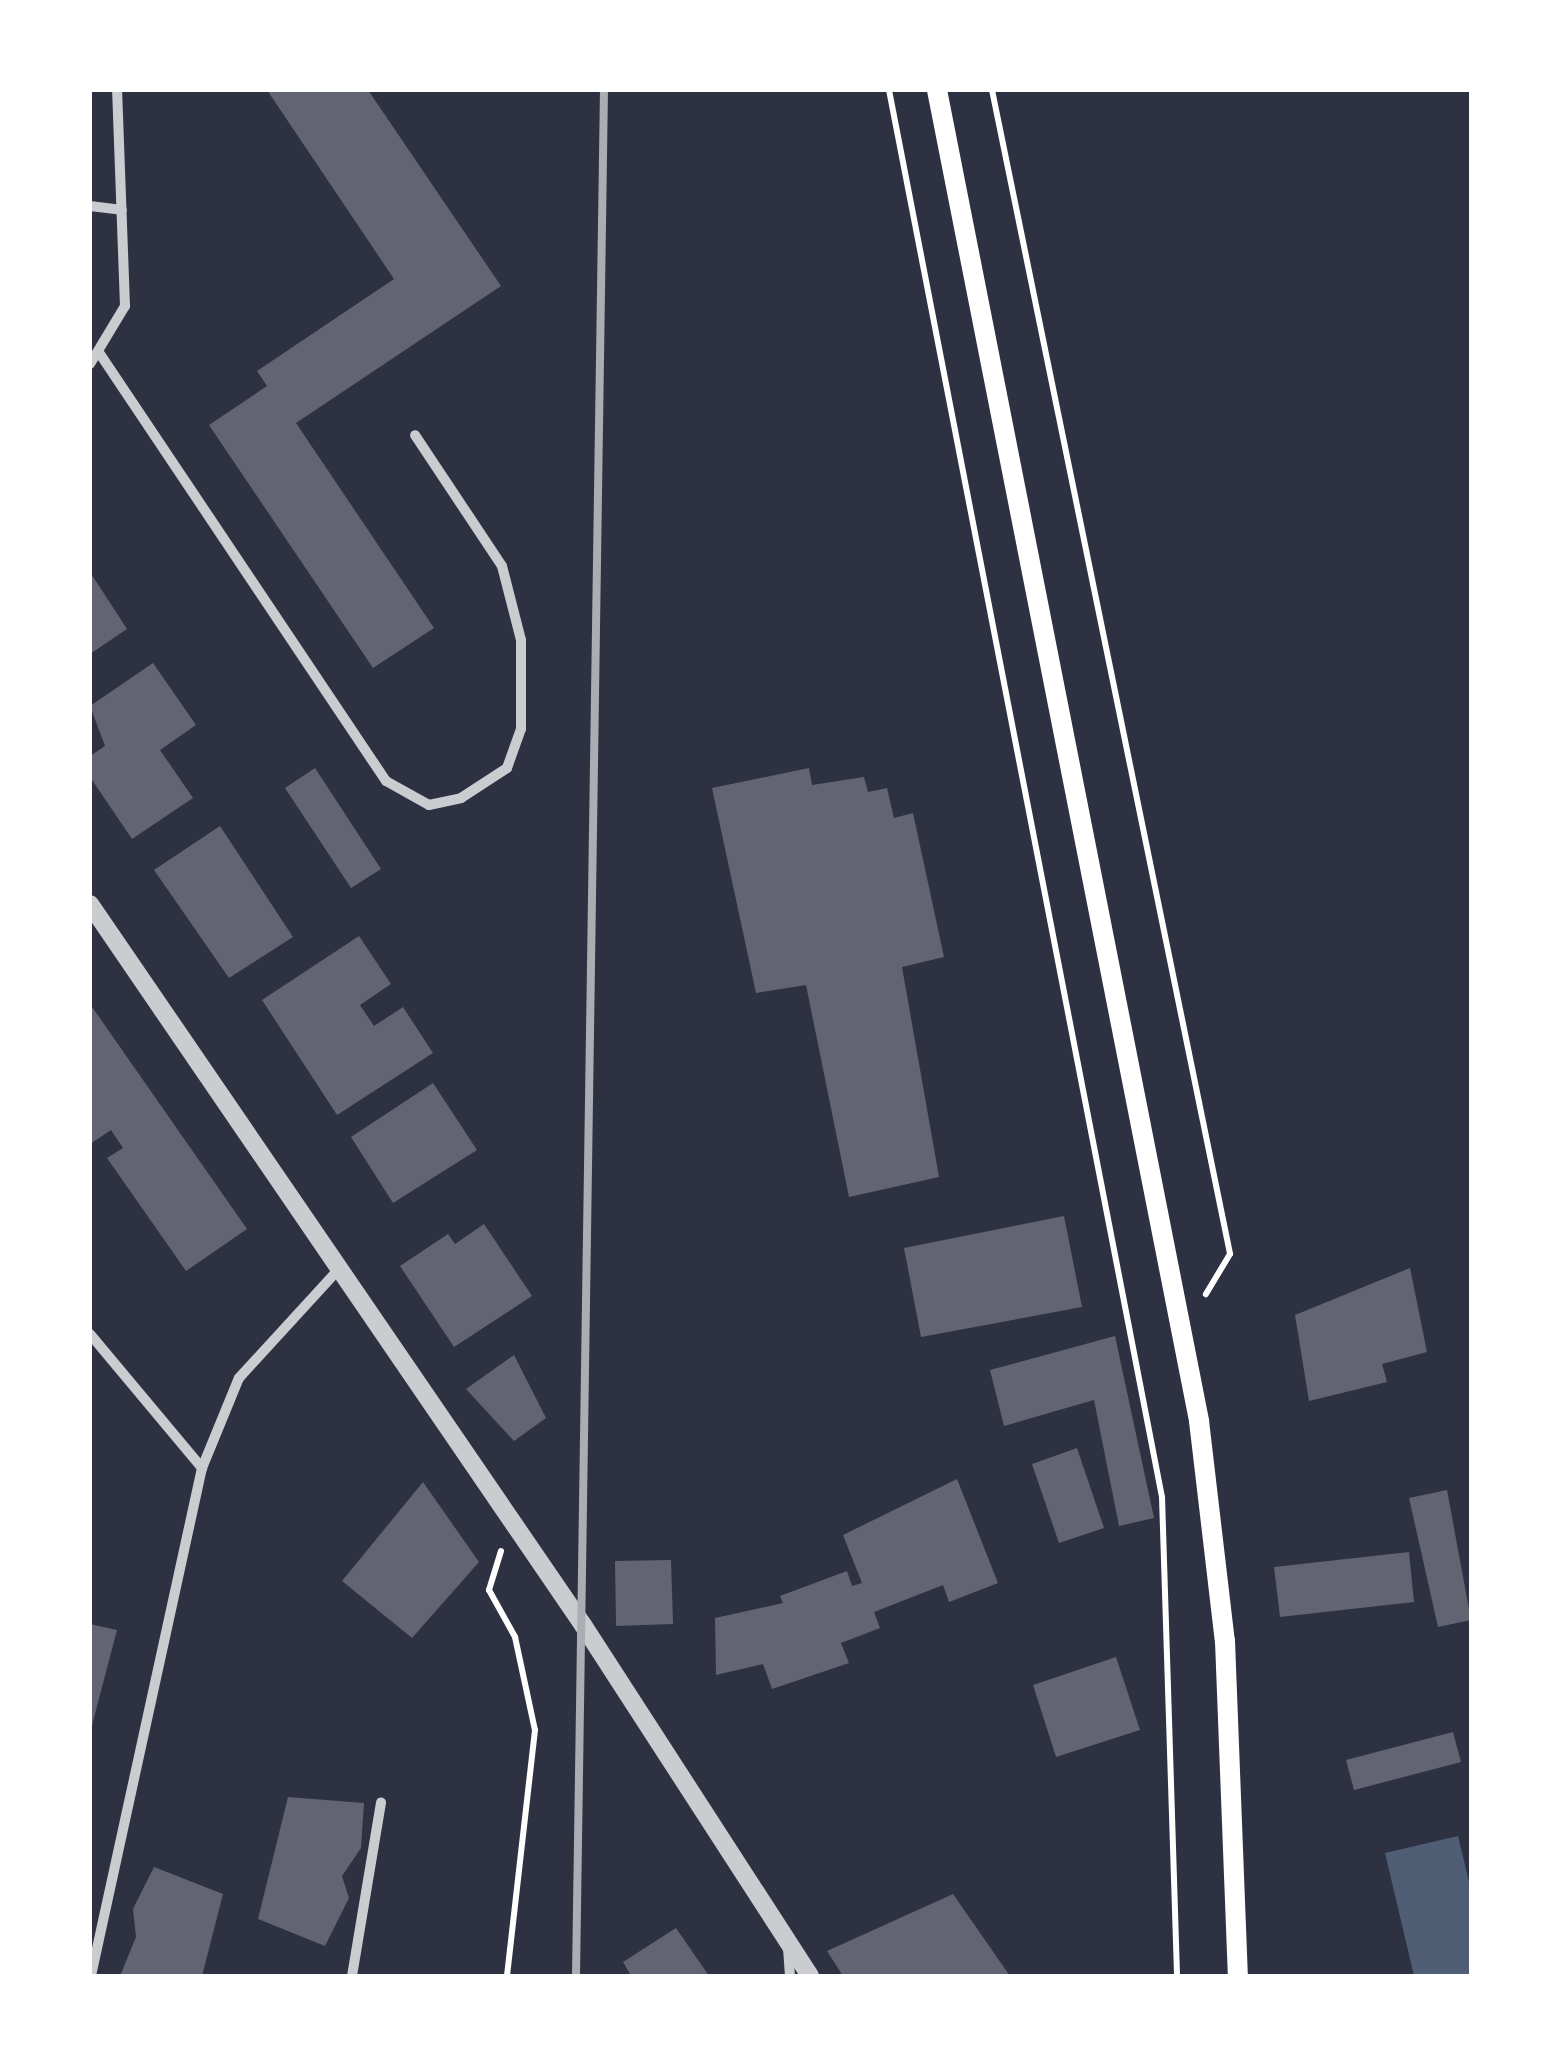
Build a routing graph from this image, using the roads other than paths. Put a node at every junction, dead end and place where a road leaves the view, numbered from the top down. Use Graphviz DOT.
graph roads {
  1 [pos="117,90"];
  2 [pos="936,90"];
  3 [pos="90,206"];
  4 [pos="122,210"];
  5 [pos="100,354"];
  6 [pos="90,364"];
  7 [pos="415,435"];
  8 [pos="90,904"];
  9 [pos="338,1270"];
  10 [pos="90,1334"];
  11 [pos="202,1468"];
  12 [pos="381,1802"];
  13 [pos="788,1942"];
  14 [pos="91,1976"];
  15 [pos="352,1976"];
  16 [pos="790,1976"];
  17 [pos="810,1976"];
  18 [pos="1238,1976"];
  1 -- 4 [label="street"];
  2 -- 18 [label="main road"];
  3 -- 4 [label="street"];
  4 -- 5 [label="street"];
  5 -- 6 [label="street"];
  5 -- 7 [label="street"];
  8 -- 9 [label="street"];
  9 -- 11 [label="street"];
  9 -- 13 [label="street"];
  10 -- 11 [label="street"];
  11 -- 14 [label="street"];
  12 -- 15 [label="street"];
  13 -- 16 [label="street"];
  13 -- 17 [label="street"];
}
